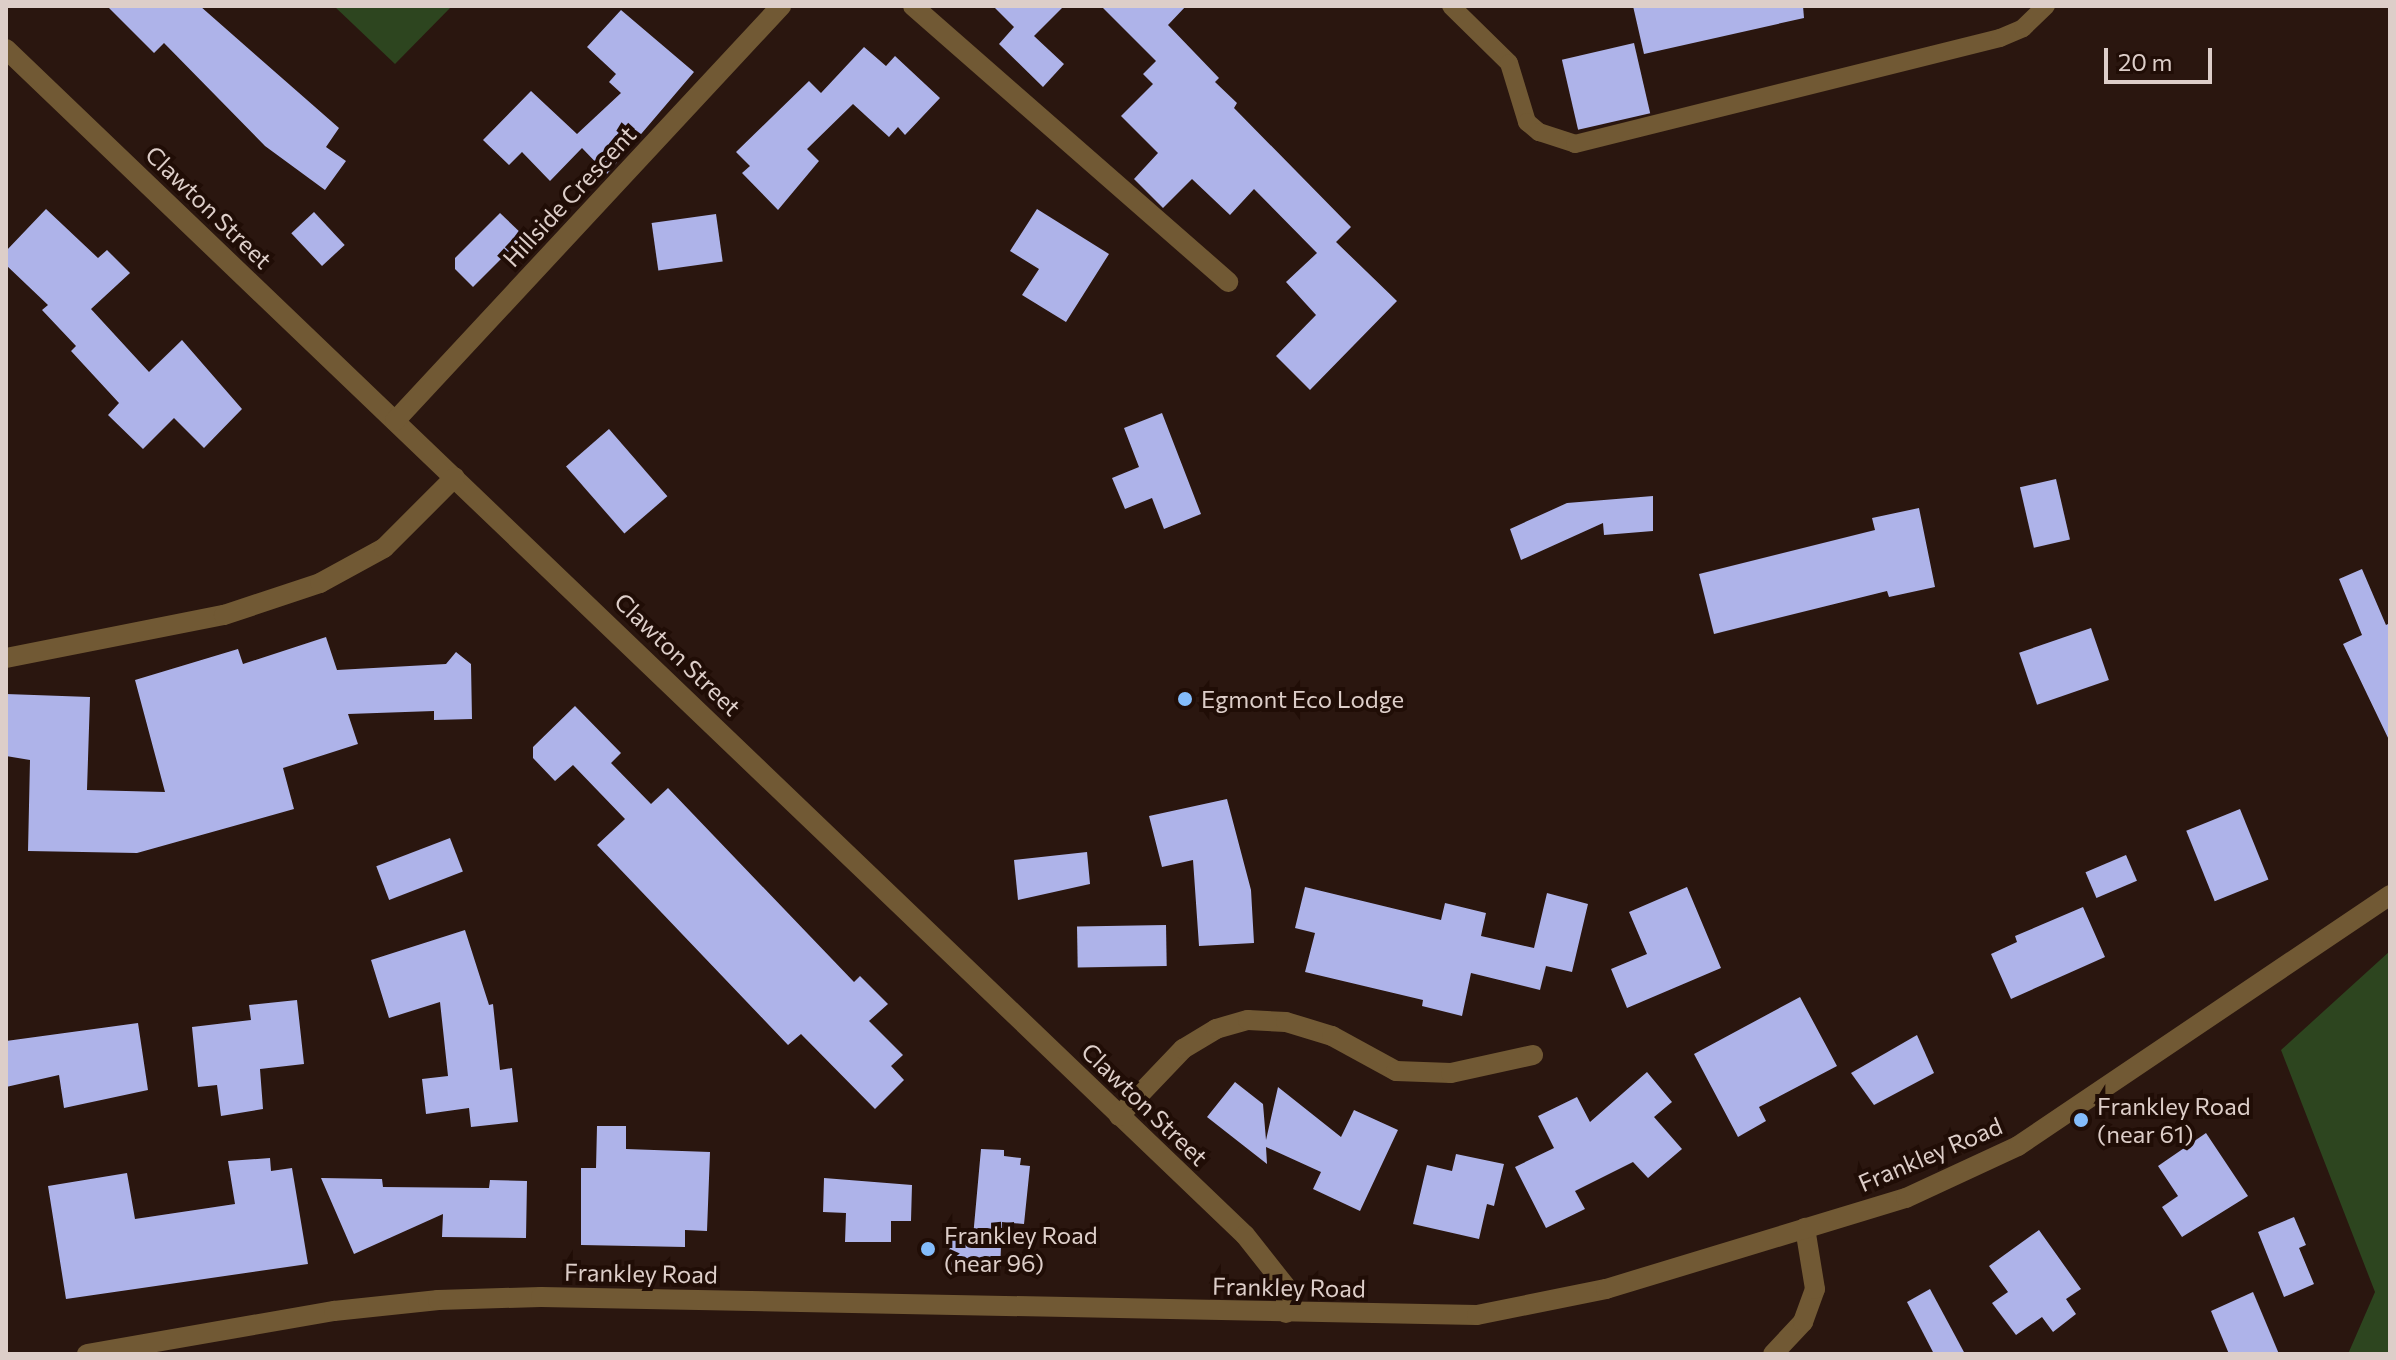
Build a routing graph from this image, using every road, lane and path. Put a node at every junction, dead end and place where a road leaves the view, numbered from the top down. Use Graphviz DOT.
graph roads {
  1 [pos="781,6"];
  2 [pos="913,6"];
  3 [pos="1451,6"];
  4 [pos="2046,6"];
  5 [pos="6,49"];
  6 [pos="1228,282"];
  7 [pos="395,421"];
  8 [pos="455,477"];
  9 [pos="6,658"];
  10 [pos="2390,895"];
  11 [pos="1533,1055"];
  12 [pos="1119,1116"];
  13 [pos="1805,1228"];
  14 [pos="1286,1313"];
  15 [pos="87,1354"];
  16 [pos="1773,1354"];
  1 -- 7 [label="street, Hillside Crescent"];
  2 -- 6 [label="street"];
  3 -- 4 [label="lane"];
  5 -- 7 [label="street, Clawton Street"];
  7 -- 8 [label="street, Clawton Street"];
  8 -- 9 [label="street"];
  8 -- 12 [label="street, Clawton Street"];
  10 -- 13 [label="street, Frankley Road"];
  11 -- 12 [label="street"];
  12 -- 14 [label="street, Clawton Street"];
  13 -- 14 [label="street, Frankley Road"];
  13 -- 16 [label="street"];
  14 -- 15 [label="street, Frankley Road"];
}
